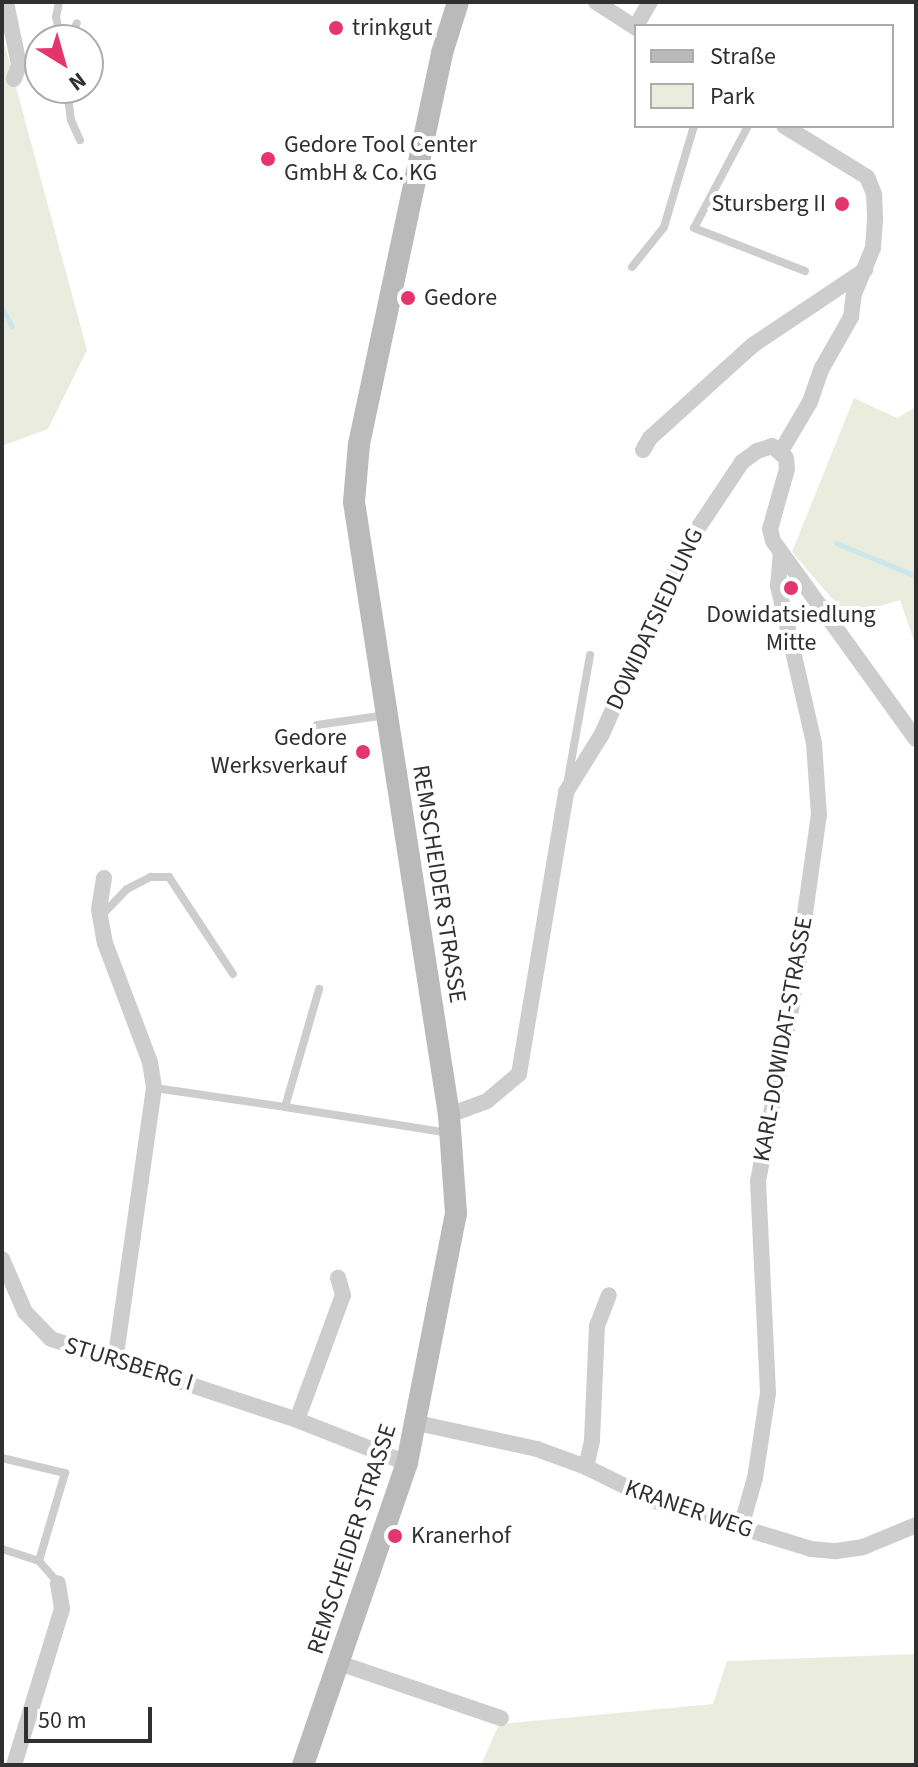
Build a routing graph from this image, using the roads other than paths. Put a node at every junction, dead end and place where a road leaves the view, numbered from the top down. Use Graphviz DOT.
graph roads {
  1 [pos="6,2"];
  2 [pos="59,2"];
  3 [pos="458,2"];
  4 [pos="596,2"];
  5 [pos="650,2"];
  6 [pos="58,24"];
  7 [pos="638,24"];
  8 [pos="634,26"];
  9 [pos="14,79"];
  10 [pos="69,104"];
  11 [pos="693,128"];
  12 [pos="747,128"];
  13 [pos="787,128"];
  14 [pos="80,140"];
  15 [pos="632,267"];
  16 [pos="866,269"];
  17 [pos="805,271"];
  18 [pos="643,450"];
  19 [pos="781,451"];
  20 [pos="781,553"];
  21 [pos="590,655"];
  22 [pos="387,715"];
  23 [pos="317,725"];
  24 [pos="916,739"];
  25 [pos="566,792"];
  26 [pos="104,878"];
  27 [pos="100,918"];
  28 [pos="233,974"];
  29 [pos="319,989"];
  30 [pos="154,1088"];
  31 [pos="285,1107"];
  32 [pos="450,1124"];
  33 [pos="2,1259"];
  34 [pos="338,1278"];
  35 [pos="609,1295"];
  36 [pos="115,1362"];
  37 [pos="297,1420"];
  38 [pos="417,1423"];
  39 [pos="2,1458"];
  40 [pos="407,1463"];
  41 [pos="586,1467"];
  42 [pos="916,1525"];
  43 [pos="741,1527"];
  44 [pos="2,1549"];
  45 [pos="39,1561"];
  46 [pos="58,1583"];
  47 [pos="339,1663"];
  48 [pos="501,1718"];
  49 [pos="14,1765"];
  50 [pos="303,1765"];
  1 -- 9 [label="street"];
  2 -- 6 [label="lane"];
  3 -- 22 [label="main road, REMSCHEIDER STRASSE"];
  4 -- 8 [label="street"];
  5 -- 7 [label="street"];
  10 -- 14 [label="lane"];
  11 -- 15 [label="lane"];
  12 -- 17 [label="lane"];
  13 -- 16 [label="street"];
  16 -- 18 [label="street"];
  16 -- 19 [label="street"];
  19 -- 20 [label="street"];
  19 -- 25 [label="street, DOWIDATSIEDLUNG"];
  20 -- 24 [label="street"];
  20 -- 43 [label="street, KARL-DOWIDAT-STRASSE"];
  21 -- 25 [label="lane"];
  22 -- 23 [label="lane"];
  22 -- 32 [label="main road, REMSCHEIDER STRASSE"];
  25 -- 32 [label="street, DOWIDATSIEDLUNG"];
  26 -- 27 [label="street"];
  27 -- 28 [label="lane"];
  27 -- 30 [label="street"];
  29 -- 31 [label="lane"];
  30 -- 31 [label="lane"];
  30 -- 36 [label="street"];
  31 -- 32 [label="lane"];
  32 -- 38 [label="main road, REMSCHEIDER STRASSE"];
  33 -- 36 [label="street, STURSBERG I"];
  34 -- 37 [label="street"];
  35 -- 41 [label="street"];
  36 -- 37 [label="street, STURSBERG I"];
  37 -- 40 [label="street, STURSBERG I"];
  38 -- 40 [label="main road, REMSCHEIDER STRASSE"];
  38 -- 41 [label="street, KRANER WEG"];
  39 -- 45 [label="lane"];
  40 -- 47 [label="main road, REMSCHEIDER STRASSE"];
  41 -- 43 [label="street, KRANER WEG"];
  42 -- 43 [label="street, KRANER WEG"];
  44 -- 45 [label="lane"];
  45 -- 46 [label="lane"];
  46 -- 49 [label="street"];
  47 -- 48 [label="street"];
  47 -- 50 [label="main road, REMSCHEIDER STRASSE"];
}
